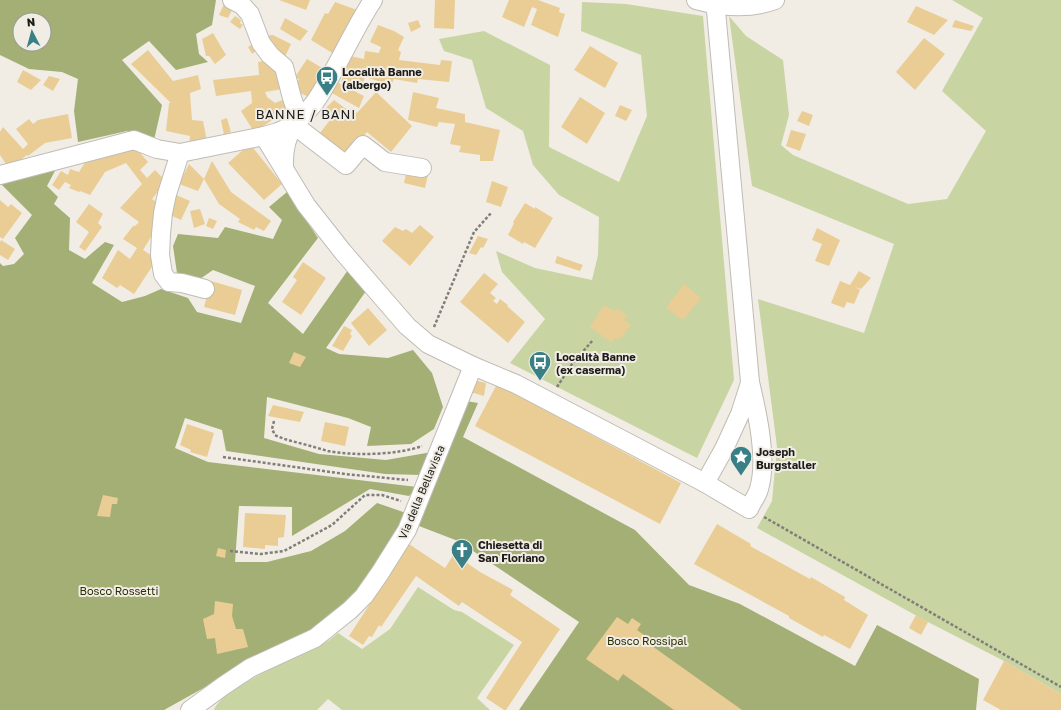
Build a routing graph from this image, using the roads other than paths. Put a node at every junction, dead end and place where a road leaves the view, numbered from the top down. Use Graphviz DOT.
graph roads {
  1 [pos="232,0"];
  2 [pos="373,0"];
  3 [pos="696,0"];
  4 [pos="775,0"];
  5 [pos="716,3"];
  6 [pos="297,122"];
  7 [pos="264,136"];
  8 [pos="180,154"];
  9 [pos="284,168"];
  10 [pos="422,168"];
  11 [pos="0,176"];
  12 [pos="205,290"];
  13 [pos="473,366"];
  14 [pos="750,382"];
  15 [pos="737,421"];
  16 [pos="760,437"];
  17 [pos="705,483"];
  18 [pos="190,710"];
  1 -- 6 [label="street"];
  2 -- 6 [label="street"];
  3 -- 5 [label="street"];
  4 -- 5 [label="street"];
  5 -- 14 [label="street"];
  6 -- 7 [label="street"];
  6 -- 9 [label="street"];
  6 -- 10 [label="street"];
  7 -- 8 [label="street"];
  7 -- 9 [label="street"];
  8 -- 11 [label="street"];
  8 -- 12 [label="street"];
  9 -- 13 [label="street"];
  13 -- 17 [label="street"];
  13 -- 18 [label="street, Via della Bellavista"];
  14 -- 15 [label="street"];
  14 -- 16 [label="street"];
  15 -- 16 [label="street"];
  15 -- 17 [label="street"];
  16 -- 17 [label="street"];
}
